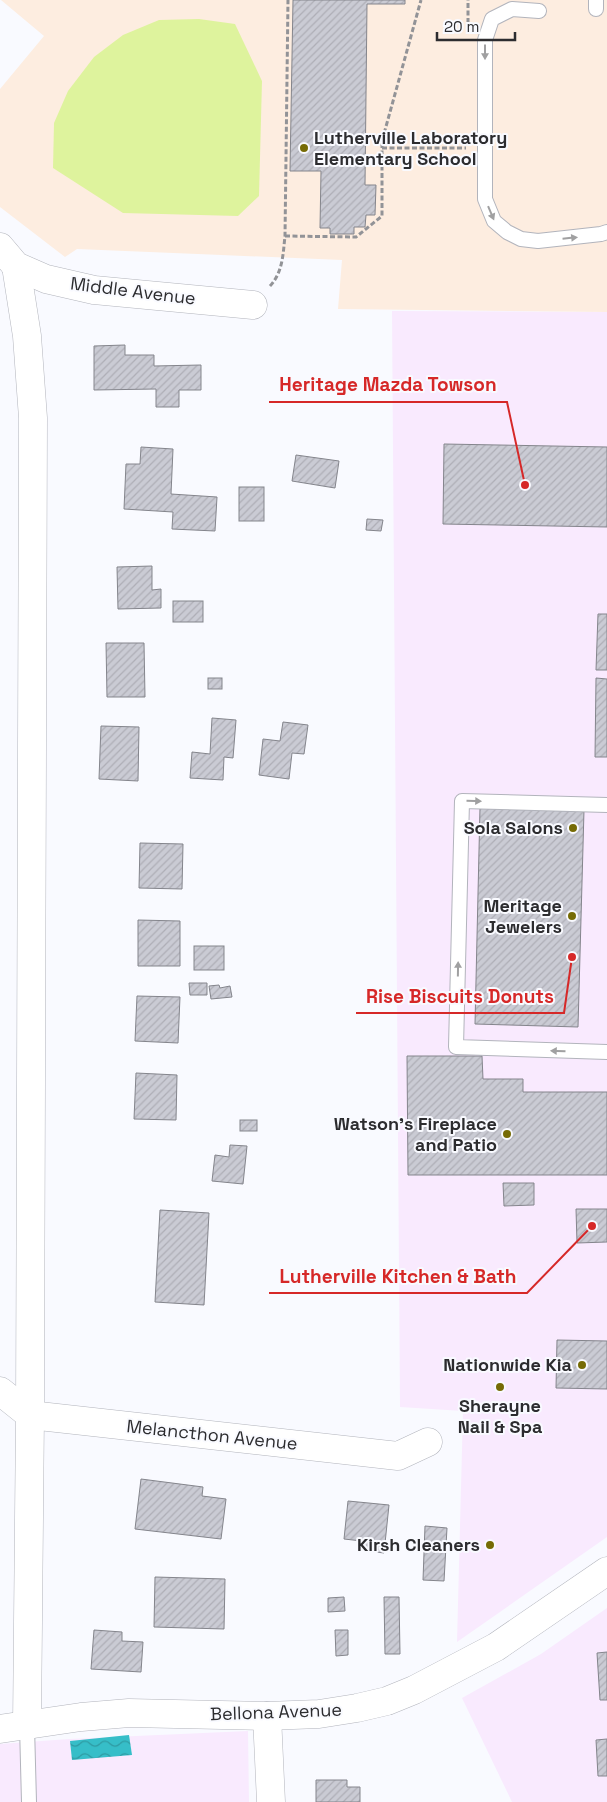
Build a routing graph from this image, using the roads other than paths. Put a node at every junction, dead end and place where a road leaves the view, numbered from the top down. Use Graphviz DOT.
graph roads {
  1 [pos="539,11"];
  2 [pos="605,234"];
  3 [pos="8,257"];
  4 [pos="253,305"];
  5 [pos="607,805"];
  6 [pos="607,1052"];
  7 [pos="0,1391"];
  8 [pos="30,1415"];
  9 [pos="428,1442"];
  10 [pos="607,1571"];
  11 [pos="267,1716"];
  12 [pos="27,1726"];
  13 [pos="0,1729"];
  14 [pos="29,1802"];
  15 [pos="270,1802"];
  1 -- 2 [label="lane, one-way"];
  3 -- 4 [label="street, Middle Avenue"];
  3 -- 8 [label="street"];
  6 -- 5 [label="lane, one-way"];
  7 -- 8 [label="street"];
  8 -- 9 [label="street, Melancthon Avenue"];
  8 -- 12 [label="street"];
  10 -- 11 [label="street, Bellona Avenue"];
  11 -- 12 [label="street, Bellona Avenue"];
  11 -- 15 [label="street"];
  12 -- 13 [label="street, Bellona Avenue"];
  12 -- 14 [label="lane"];
}
